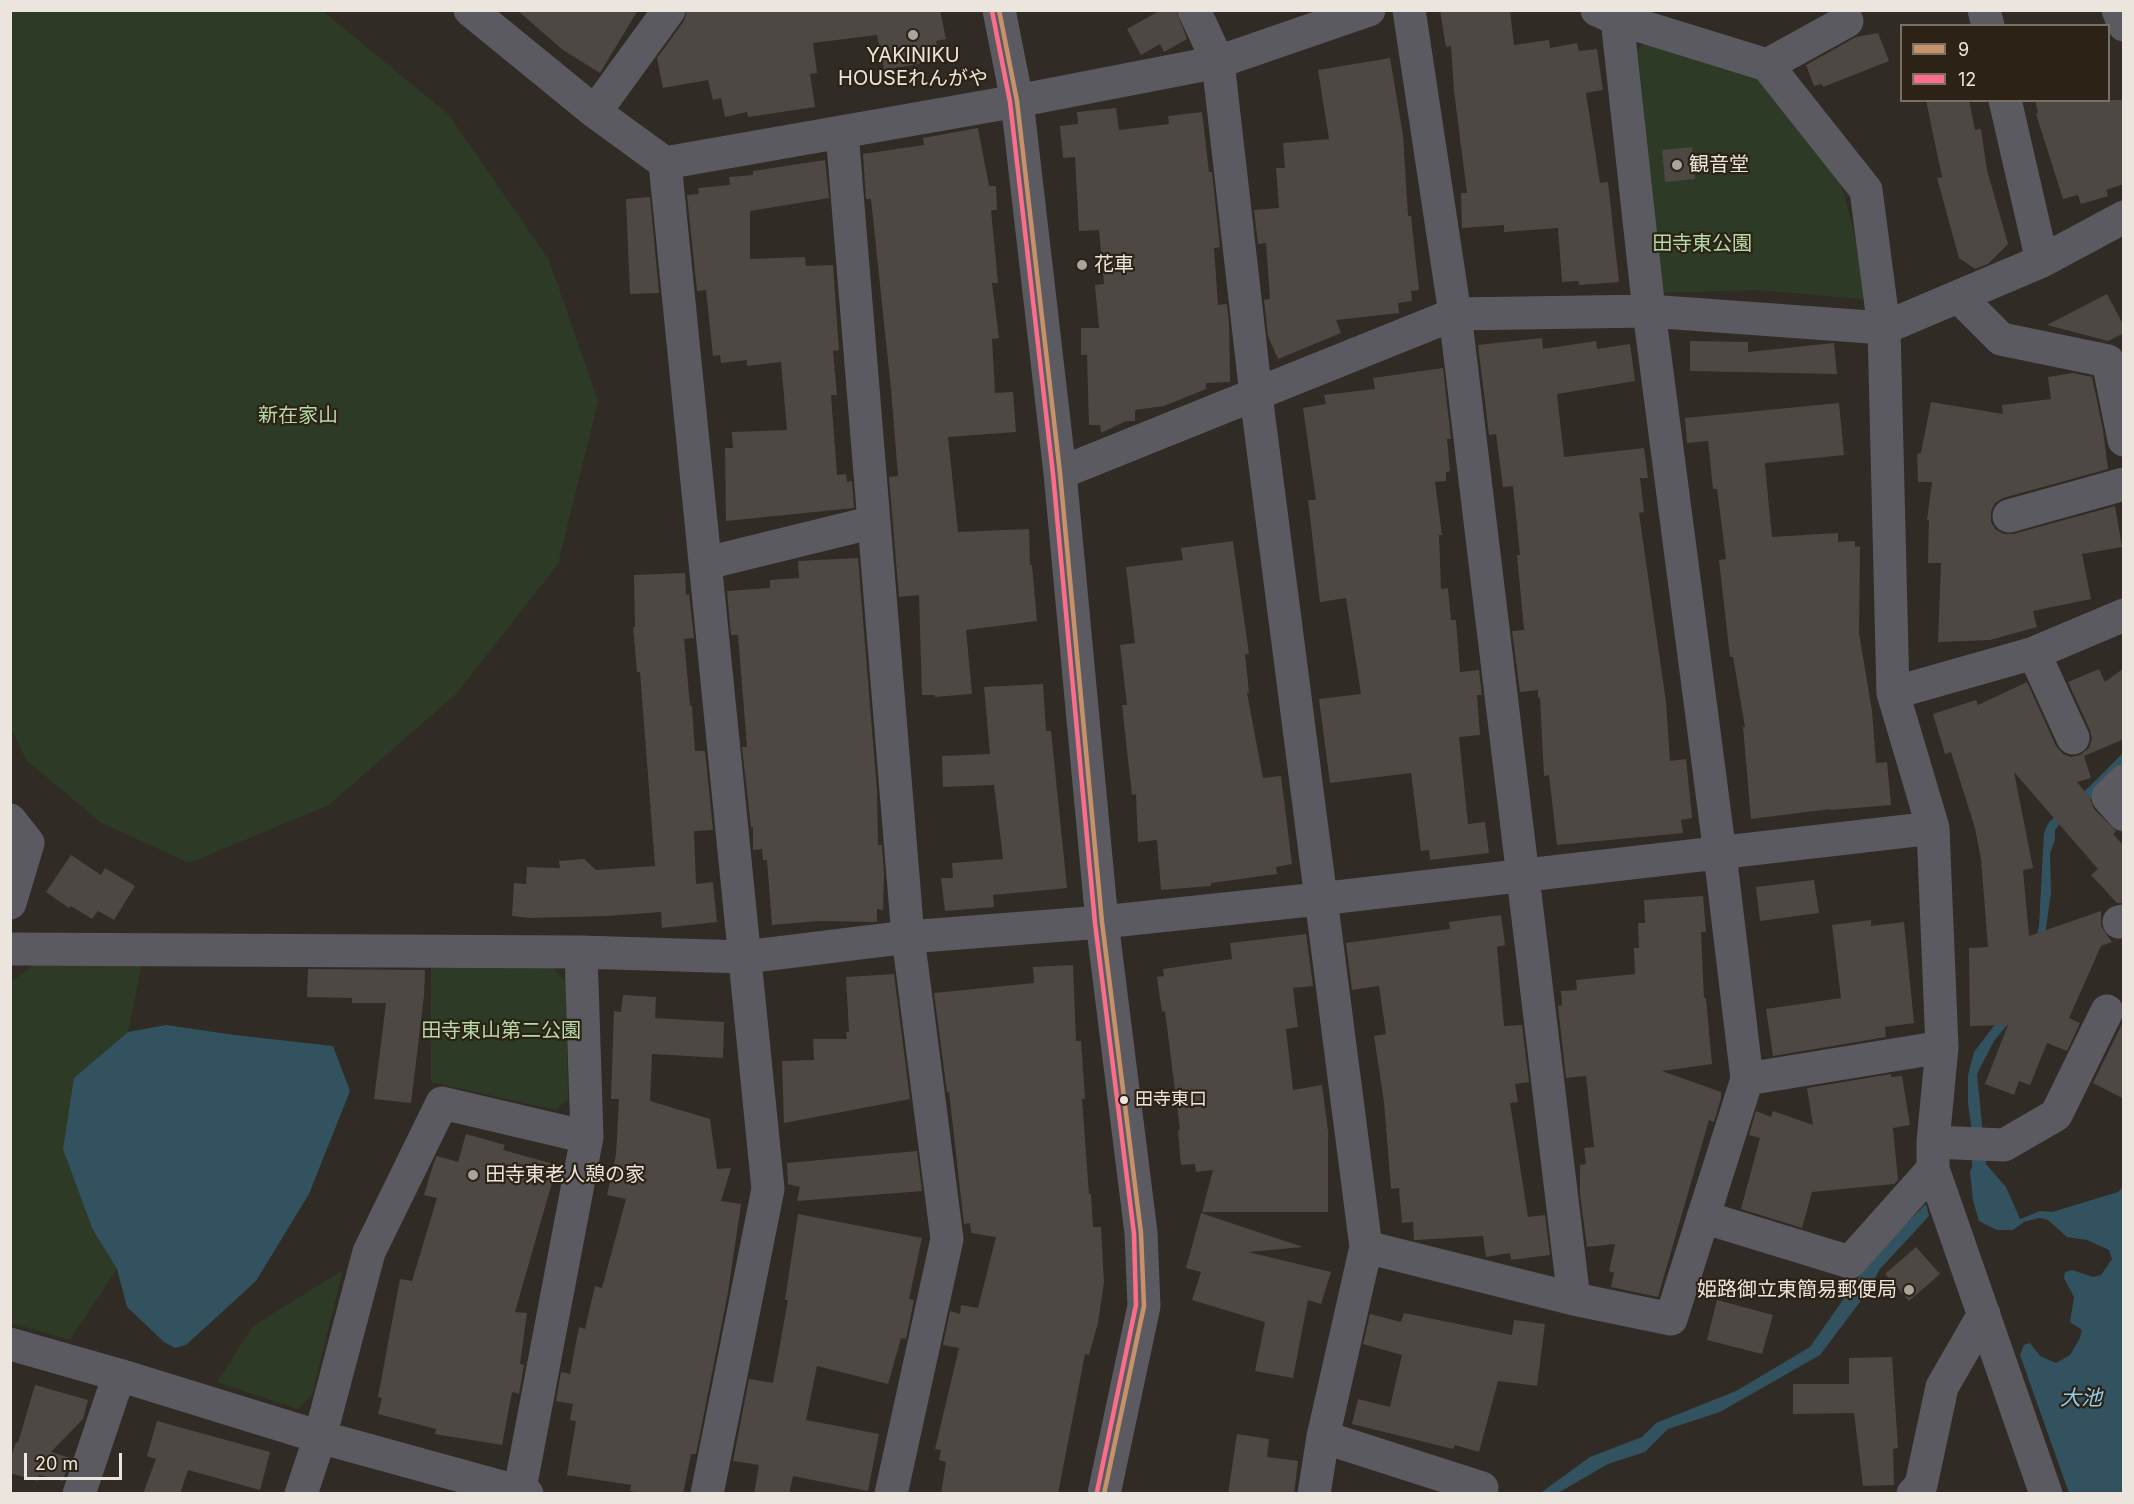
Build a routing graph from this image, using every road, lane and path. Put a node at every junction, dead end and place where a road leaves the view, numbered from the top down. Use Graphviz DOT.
graph roads {
  1 [pos="470,10"];
  2 [pos="669,10"];
  3 [pos="999,10"];
  4 [pos="1194,10"];
  5 [pos="1369,10"];
  6 [pos="1409,10"];
  7 [pos="2118,10"];
  8 [pos="1610,13"];
  9 [pos="1847,21"];
  10 [pos="2124,25"];
  11 [pos="1218,62"];
  12 [pos="1767,65"];
  13 [pos="1017,101"];
  14 [pos="2005,102"];
  15 [pos="595,112"];
  16 [pos="842,132"];
  17 [pos="666,164"];
  18 [pos="2124,217"];
  19 [pos="2042,261"];
  20 [pos="1959,297"];
  21 [pos="1649,311"];
  22 [pos="1455,315"];
  23 [pos="1884,328"];
  24 [pos="1256,395"];
  25 [pos="2124,440"];
  26 [pos="1060,473"];
  27 [pos="2124,484"];
  28 [pos="2009,516"];
  29 [pos="874,522"];
  30 [pos="707,563"];
  31 [pos="2124,615"];
  32 [pos="2034,653"];
  33 [pos="1893,693"];
  34 [pos="2073,738"];
  35 [pos="2124,782"];
  36 [pos="2124,815"];
  37 [pos="10,820"];
  38 [pos="1933,828"];
  39 [pos="1720,854"];
  40 [pos="1522,874"];
  41 [pos="1319,898"];
  42 [pos="10,903"];
  43 [pos="1102,922"];
  44 [pos="908,937"];
  45 [pos="10,949"];
  46 [pos="581,952"];
  47 [pos="745,957"];
  48 [pos="2107,1011"];
  49 [pos="1942,1047"];
  50 [pos="1748,1079"];
  51 [pos="587,1137"];
  52 [pos="1933,1156"];
  53 [pos="1703,1217"];
  54 [pos="1366,1246"];
  55 [pos="1574,1299"];
  56 [pos="1984,1314"];
  57 [pos="10,1344"];
  58 [pos="119,1375"];
  59 [pos="320,1437"];
  60 [pos="1323,1437"];
  61 [pos="522,1493"];
  62 [pos="80,1494"];
  63 [pos="301,1494"];
  64 [pos="707,1494"];
  65 [pos="891,1494"];
  66 [pos="1104,1494"];
  67 [pos="1314,1494"];
  68 [pos="1480,1494"];
  69 [pos="1913,1494"];
  70 [pos="2046,1494"];
  1 -- 15 [label="street"];
  2 -- 15 [label="street"];
  3 -- 13 [label="street"];
  4 -- 11 [label="street"];
  5 -- 11 [label="street"];
  6 -- 22 [label="street"];
  7 -- 10 [label="street"];
  8 -- 12 [label="street"];
  8 -- 21 [label="street"];
  9 -- 12 [label="street"];
  11 -- 13 [label="street"];
  11 -- 24 [label="street"];
  12 -- 23 [label="street"];
  13 -- 16 [label="street"];
  13 -- 26 [label="street"];
  14 -- 19 [label="street"];
  15 -- 17 [label="street"];
  16 -- 17 [label="street"];
  16 -- 29 [label="street"];
  17 -- 30 [label="street"];
  18 -- 19 [label="street"];
  19 -- 20 [label="street"];
  20 -- 23 [label="street"];
  20 -- 25 [label="street"];
  21 -- 22 [label="street"];
  21 -- 23 [label="street"];
  21 -- 39 [label="street"];
  22 -- 24 [label="street"];
  22 -- 40 [label="street"];
  23 -- 33 [label="street"];
  24 -- 26 [label="street"];
  24 -- 41 [label="street"];
  26 -- 43 [label="street"];
  27 -- 28 [label="street"];
  29 -- 30 [label="street"];
  29 -- 44 [label="street"];
  30 -- 47 [label="street"];
  31 -- 32 [label="street"];
  32 -- 33 [label="street"];
  32 -- 34 [label="street"];
  33 -- 38 [label="street"];
  35 -- 36 [label="street"];
  37 -- 42 [label="street"];
  38 -- 39 [label="street"];
  38 -- 49 [label="street"];
  39 -- 40 [label="street"];
  39 -- 50 [label="street"];
  40 -- 41 [label="street"];
  40 -- 55 [label="street"];
  41 -- 43 [label="street"];
  41 -- 54 [label="street"];
  43 -- 44 [label="street"];
  43 -- 66 [label="street"];
  44 -- 47 [label="street"];
  44 -- 65 [label="street"];
  45 -- 46 [label="street"];
  46 -- 47 [label="street"];
  46 -- 51 [label="street"];
  47 -- 64 [label="street"];
  48 -- 52 [label="street"];
  49 -- 50 [label="street"];
  49 -- 52 [label="street"];
  50 -- 53 [label="street"];
  51 -- 59 [label="street"];
  51 -- 61 [label="street"];
  52 -- 53 [label="street"];
  52 -- 56 [label="street"];
  53 -- 55 [label="street"];
  54 -- 55 [label="street"];
  54 -- 60 [label="street"];
  56 -- 69 [label="street"];
  56 -- 70 [label="street"];
  57 -- 58 [label="street"];
  58 -- 59 [label="street"];
  58 -- 62 [label="street"];
  59 -- 61 [label="street"];
  59 -- 63 [label="street"];
  60 -- 67 [label="street"];
  60 -- 68 [label="street"];
}
